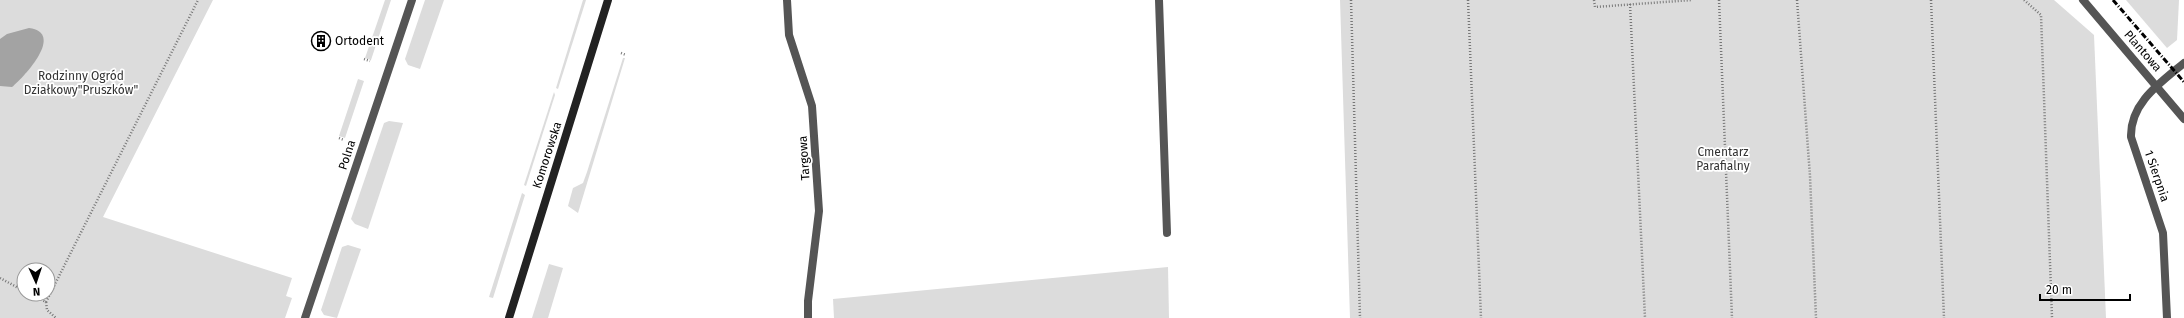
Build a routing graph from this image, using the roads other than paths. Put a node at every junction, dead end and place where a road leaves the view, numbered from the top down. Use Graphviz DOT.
graph roads {
  1 [pos="412,0"];
  2 [pos="608,0"];
  3 [pos="786,0"];
  4 [pos="1159,0"];
  5 [pos="2083,0"];
  6 [pos="2184,63"];
  7 [pos="2158,87"];
  8 [pos="2184,119"];
  9 [pos="1167,233"];
  10 [pos="305,318"];
  11 [pos="509,318"];
  12 [pos="808,318"];
  13 [pos="2167,318"];
  1 -- 10 [label="street, Polna"];
  2 -- 11 [label="street, Komorowska"];
  3 -- 12 [label="street, Targowa"];
  4 -- 9 [label="street"];
  5 -- 7 [label="street, Plantowa"];
  6 -- 7 [label="street, 1 Sierpnia"];
  7 -- 8 [label="street, Plantowa"];
  7 -- 13 [label="street, 1 Sierpnia"];
}
